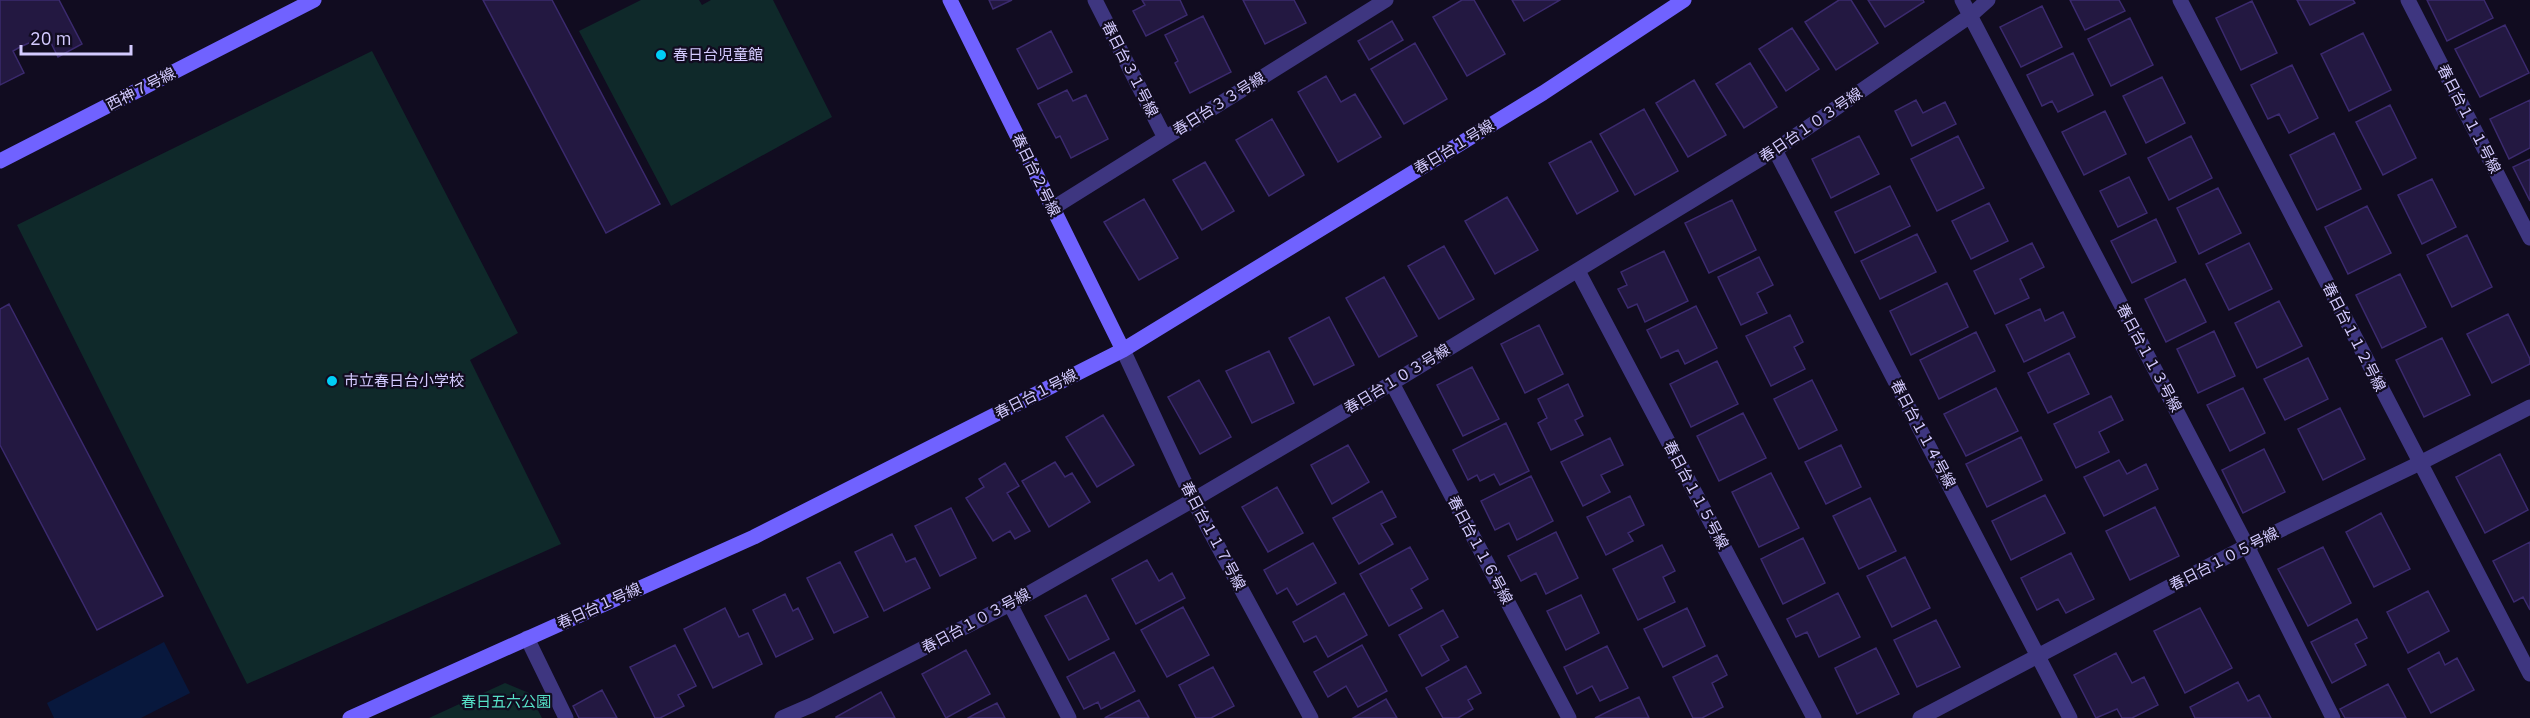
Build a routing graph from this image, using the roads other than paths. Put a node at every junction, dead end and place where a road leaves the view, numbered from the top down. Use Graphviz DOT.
graph roads {
  1 [pos="314,0"];
  2 [pos="950,0"];
  3 [pos="1095,0"];
  4 [pos="1684,0"];
  5 [pos="1962,0"];
  6 [pos="1988,0"];
  7 [pos="2180,0"];
  8 [pos="2408,0"];
  9 [pos="1382,1"];
  10 [pos="1970,16"];
  11 [pos="1165,138"];
  12 [pos="1775,150"];
  13 [pos="0,161"];
  14 [pos="1053,208"];
  15 [pos="2530,238"];
  16 [pos="1578,271"];
  17 [pos="1123,350"];
  18 [pos="1392,383"];
  19 [pos="2530,407"];
  20 [pos="2420,463"];
  21 [pos="1193,500"];
  22 [pos="2247,546"];
  23 [pos="1011,604"];
  24 [pos="528,638"];
  25 [pos="2038,655"];
  26 [pos="2530,674"];
  27 [pos="816,712"];
  28 [pos="350,718"];
  29 [pos="566,718"];
  30 [pos="782,718"];
  31 [pos="1069,718"];
  32 [pos="1311,718"];
  33 [pos="1569,718"];
  34 [pos="1814,718"];
  35 [pos="1920,718"];
  36 [pos="2070,718"];
  37 [pos="2333,718"];
  1 -- 13 [label="street, 西神７号線"];
  2 -- 14 [label="street, 春日台２号線"];
  3 -- 11 [label="street, 春日台３１号線"];
  4 -- 17 [label="street, 春日台１号線"];
  5 -- 10 [label="street, 春日台１１３号線"];
  6 -- 10 [label="street, 春日台１０３号線"];
  7 -- 20 [label="street, 春日台１１２号線"];
  8 -- 15 [label="street, 春日台１１１号線"];
  9 -- 11 [label="street, 春日台３３号線"];
  10 -- 12 [label="street, 春日台１０３号線"];
  10 -- 22 [label="street, 春日台１１３号線"];
  11 -- 14 [label="street, 春日台３３号線"];
  12 -- 16 [label="street, 春日台１０３号線"];
  12 -- 25 [label="street, 春日台１１４号線"];
  14 -- 17 [label="street, 春日台２号線"];
  16 -- 18 [label="street, 春日台１０３号線"];
  16 -- 34 [label="street, 春日台１１５号線"];
  17 -- 21 [label="street, 春日台１１７号線"];
  17 -- 24 [label="street, 春日台１号線"];
  18 -- 21 [label="street, 春日台１０３号線"];
  18 -- 33 [label="street, 春日台１１６号線"];
  19 -- 20 [label="street, 春日台１０５号線"];
  20 -- 22 [label="street, 春日台１０５号線"];
  20 -- 26 [label="street, 春日台１１２号線"];
  21 -- 23 [label="street, 春日台１０３号線"];
  21 -- 32 [label="street, 春日台１１７号線"];
  22 -- 25 [label="street, 春日台１０５号線"];
  22 -- 37 [label="street, 春日台１１３号線"];
  23 -- 27 [label="street, 春日台１０３号線"];
  23 -- 31 [label="street"];
  24 -- 28 [label="street, 春日台１号線"];
  24 -- 29 [label="street"];
  25 -- 35 [label="street, 春日台１０５号線"];
  25 -- 36 [label="street, 春日台１１４号線"];
  27 -- 30 [label="street, 春日台１０３号線"];
}
